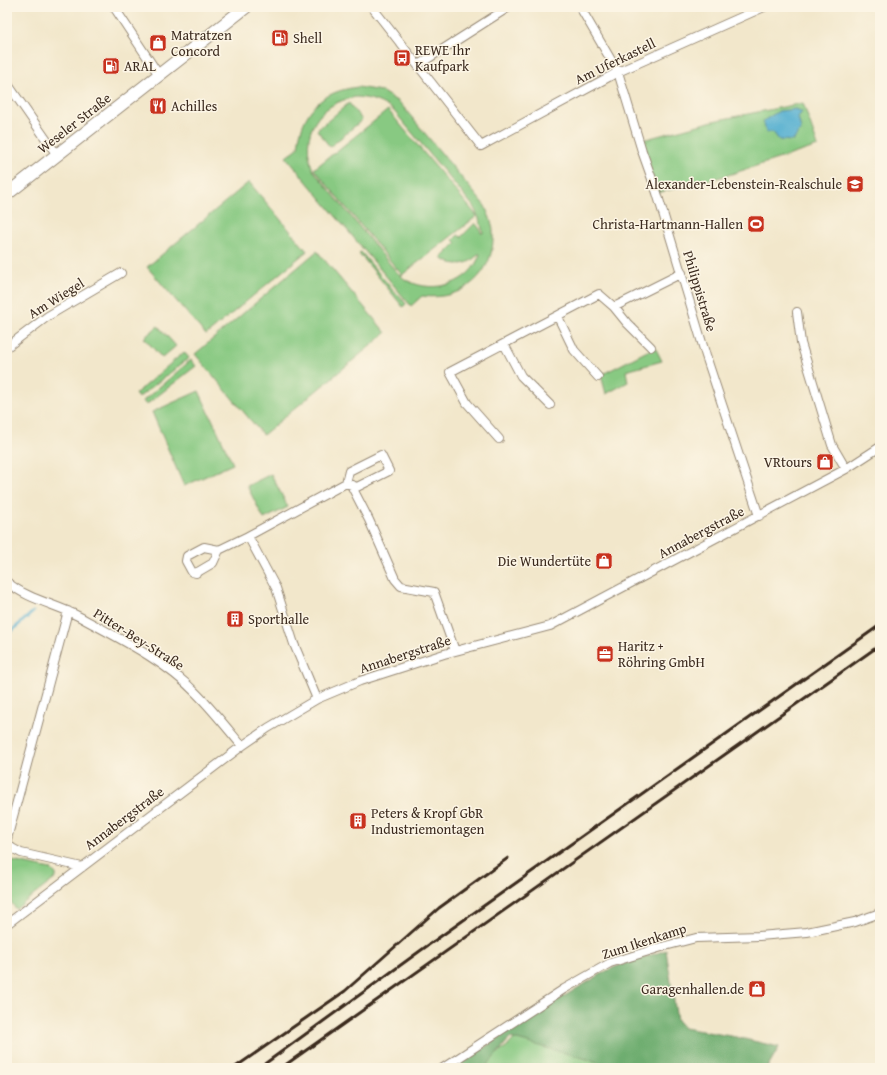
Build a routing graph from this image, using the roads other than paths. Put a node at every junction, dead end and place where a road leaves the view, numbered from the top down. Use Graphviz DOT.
graph roads {
  1 [pos="114,7"];
  2 [pos="246,7"];
  3 [pos="372,7"];
  4 [pos="509,7"];
  5 [pos="580,7"];
  6 [pos="764,7"];
  7 [pos="418,65"];
  8 [pos="618,72"];
  9 [pos="159,75"];
  10 [pos="7,83"];
  11 [pos="57,155"];
  12 [pos="7,194"];
  13 [pos="121,273"];
  14 [pos="682,273"];
  15 [pos="614,307"];
  16 [pos="797,312"];
  17 [pos="558,317"];
  18 [pos="504,344"];
  19 [pos="7,347"];
  20 [pos="651,347"];
  21 [pos="598,377"];
  22 [pos="550,405"];
  23 [pos="499,439"];
  24 [pos="880,447"];
  25 [pos="846,469"];
  26 [pos="348,484"];
  27 [pos="759,516"];
  28 [pos="248,536"];
  29 [pos="219,550"];
  30 [pos="7,582"];
  31 [pos="68,610"];
  32 [pos="455,651"];
  33 [pos="317,699"];
  34 [pos="242,746"];
  35 [pos="7,839"];
  36 [pos="7,843"];
  37 [pos="82,866"];
  38 [pos="880,913"];
  39 [pos="7,924"];
  40 [pos="443,1068"];
  1 -- 9 [label="street"];
  2 -- 9 [label="main road, Weseler Straße"];
  3 -- 7 [label="street"];
  4 -- 7 [label="street"];
  5 -- 8 [label="street, Philippistraße"];
  6 -- 8 [label="street, Am Uferkastell"];
  7 -- 8 [label="street, Am Uferkastell"];
  8 -- 14 [label="street, Philippistraße"];
  9 -- 11 [label="main road, Weseler Straße"];
  10 -- 11 [label="street"];
  11 -- 12 [label="main road, Weseler Straße"];
  13 -- 19 [label="street, Am Wiegel"];
  14 -- 15 [label="street"];
  14 -- 27 [label="street, Philippistraße"];
  15 -- 17 [label="street"];
  15 -- 20 [label="street"];
  16 -- 25 [label="street"];
  17 -- 18 [label="street"];
  17 -- 21 [label="street"];
  18 -- 22 [label="street"];
  18 -- 23 [label="street"];
  24 -- 25 [label="street, Annabergstraße"];
  25 -- 27 [label="street, Annabergstraße"];
  26 -- 26 [label="street"];
  26 -- 28 [label="street"];
  26 -- 32 [label="street"];
  27 -- 32 [label="street, Annabergstraße"];
  28 -- 29 [label="street"];
  28 -- 33 [label="street"];
  30 -- 31 [label="street, Pitter-Bey-Straße"];
  31 -- 34 [label="street, Pitter-Bey-Straße"];
  31 -- 35 [label="street"];
  32 -- 33 [label="street, Annabergstraße"];
  33 -- 34 [label="street, Annabergstraße"];
  34 -- 37 [label="street, Annabergstraße"];
  36 -- 37 [label="street"];
  37 -- 39 [label="street, Annabergstraße"];
  38 -- 40 [label="street, Zum Ikenkamp"];
}
